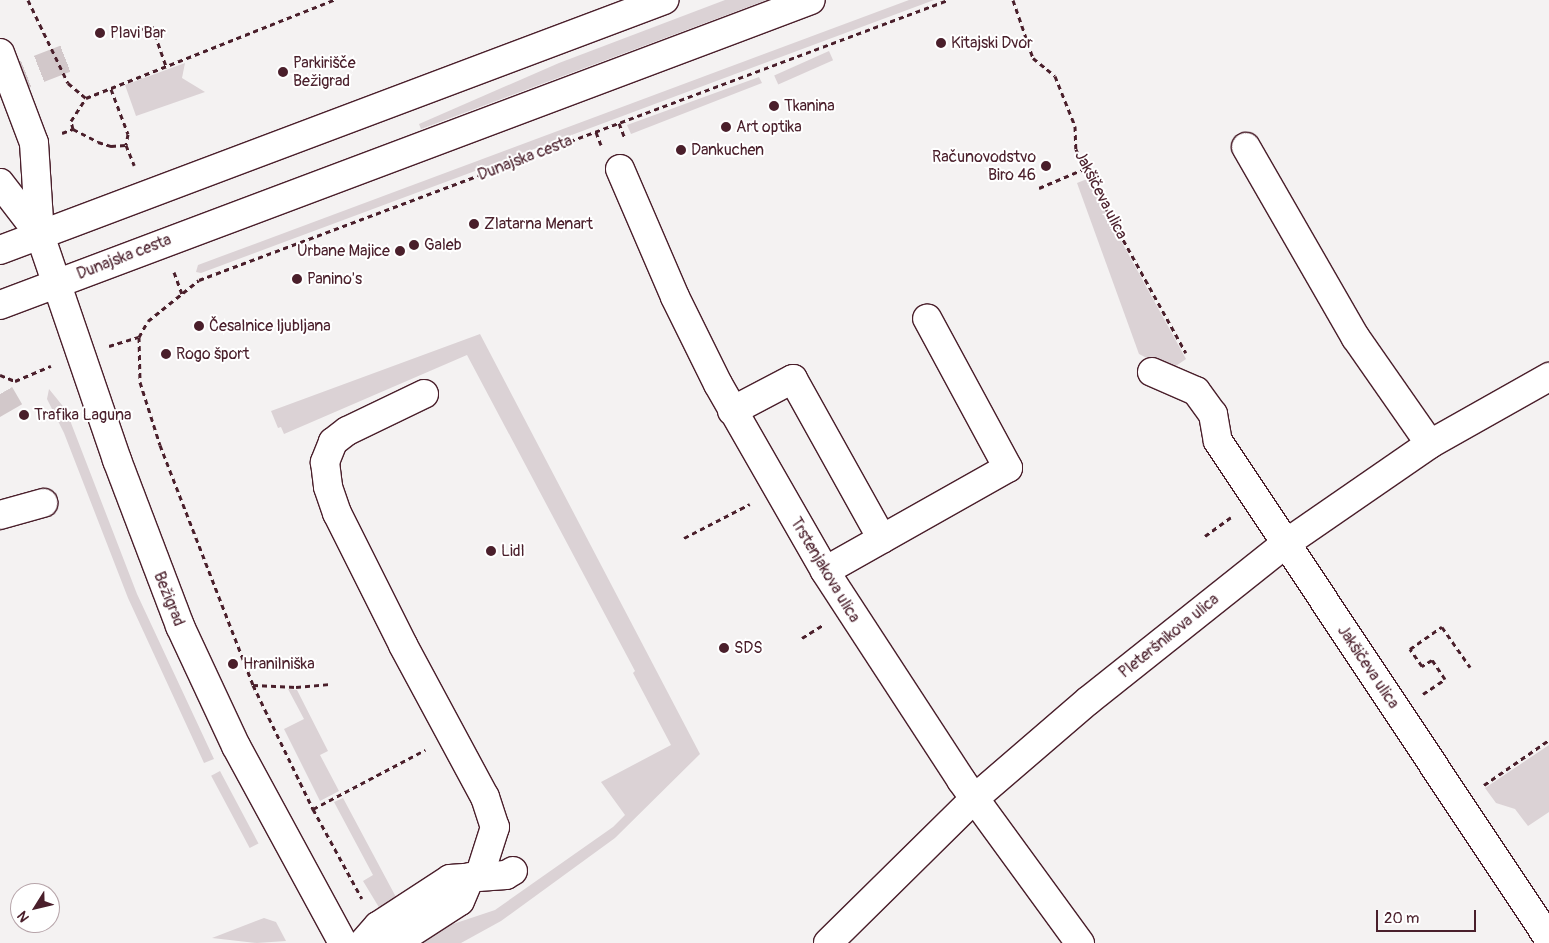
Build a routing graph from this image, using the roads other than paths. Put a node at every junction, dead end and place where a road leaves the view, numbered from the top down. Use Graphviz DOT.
graph roads {
  1 [pos="664,0"];
  2 [pos="811,0"];
  3 [pos="0,53"];
  4 [pos="1246,146"];
  5 [pos="617,155"];
  6 [pos="0,183"];
  7 [pos="40,235"];
  8 [pos="0,250"];
  9 [pos="57,283"];
  10 [pos="0,305"];
  11 [pos="927,318"];
  12 [pos="1152,372"];
  13 [pos="1549,377"];
  14 [pos="424,394"];
  15 [pos="732,411"];
  16 [pos="1430,444"];
  17 [pos="43,503"];
  18 [pos="0,515"];
  19 [pos="882,539"];
  20 [pos="1285,544"];
  21 [pos="824,571"];
  22 [pos="975,798"];
  23 [pos="513,872"];
  24 [pos="474,877"];
  25 [pos="1549,939"];
  26 [pos="343,943"];
  27 [pos="363,943"];
  28 [pos="395,943"];
  29 [pos="828,943"];
  30 [pos="1080,943"];
  1 -- 7 [label="street"];
  2 -- 9 [label="street, Dunajska cesta"];
  3 -- 7 [label="street"];
  4 -- 16 [label="street"];
  5 -- 15 [label="street, Trstenjakova ulica"];
  6 -- 7 [label="street"];
  7 -- 8 [label="street"];
  7 -- 9 [label="street, Bežigrad"];
  9 -- 10 [label="street, Dunajska cesta"];
  9 -- 26 [label="street, Bežigrad"];
  11 -- 19 [label="street"];
  12 -- 20 [label="street, Jakšičeva ulica"];
  13 -- 16 [label="street, Pleteršnikova ulica"];
  14 -- 24 [label="street"];
  15 -- 19 [label="street"];
  15 -- 21 [label="street, Trstenjakova ulica"];
  16 -- 20 [label="street, Pleteršnikova ulica"];
  17 -- 18 [label="street"];
  19 -- 21 [label="street"];
  20 -- 22 [label="street, Pleteršnikova ulica"];
  20 -- 25 [label="street, Jakšičeva ulica"];
  21 -- 22 [label="street, Trstenjakova ulica"];
  22 -- 29 [label="street, Pleteršnikova ulica"];
  22 -- 30 [label="street, Trstenjakova ulica"];
  23 -- 24 [label="street"];
  24 -- 27 [label="street"];
  24 -- 28 [label="street"];
}
